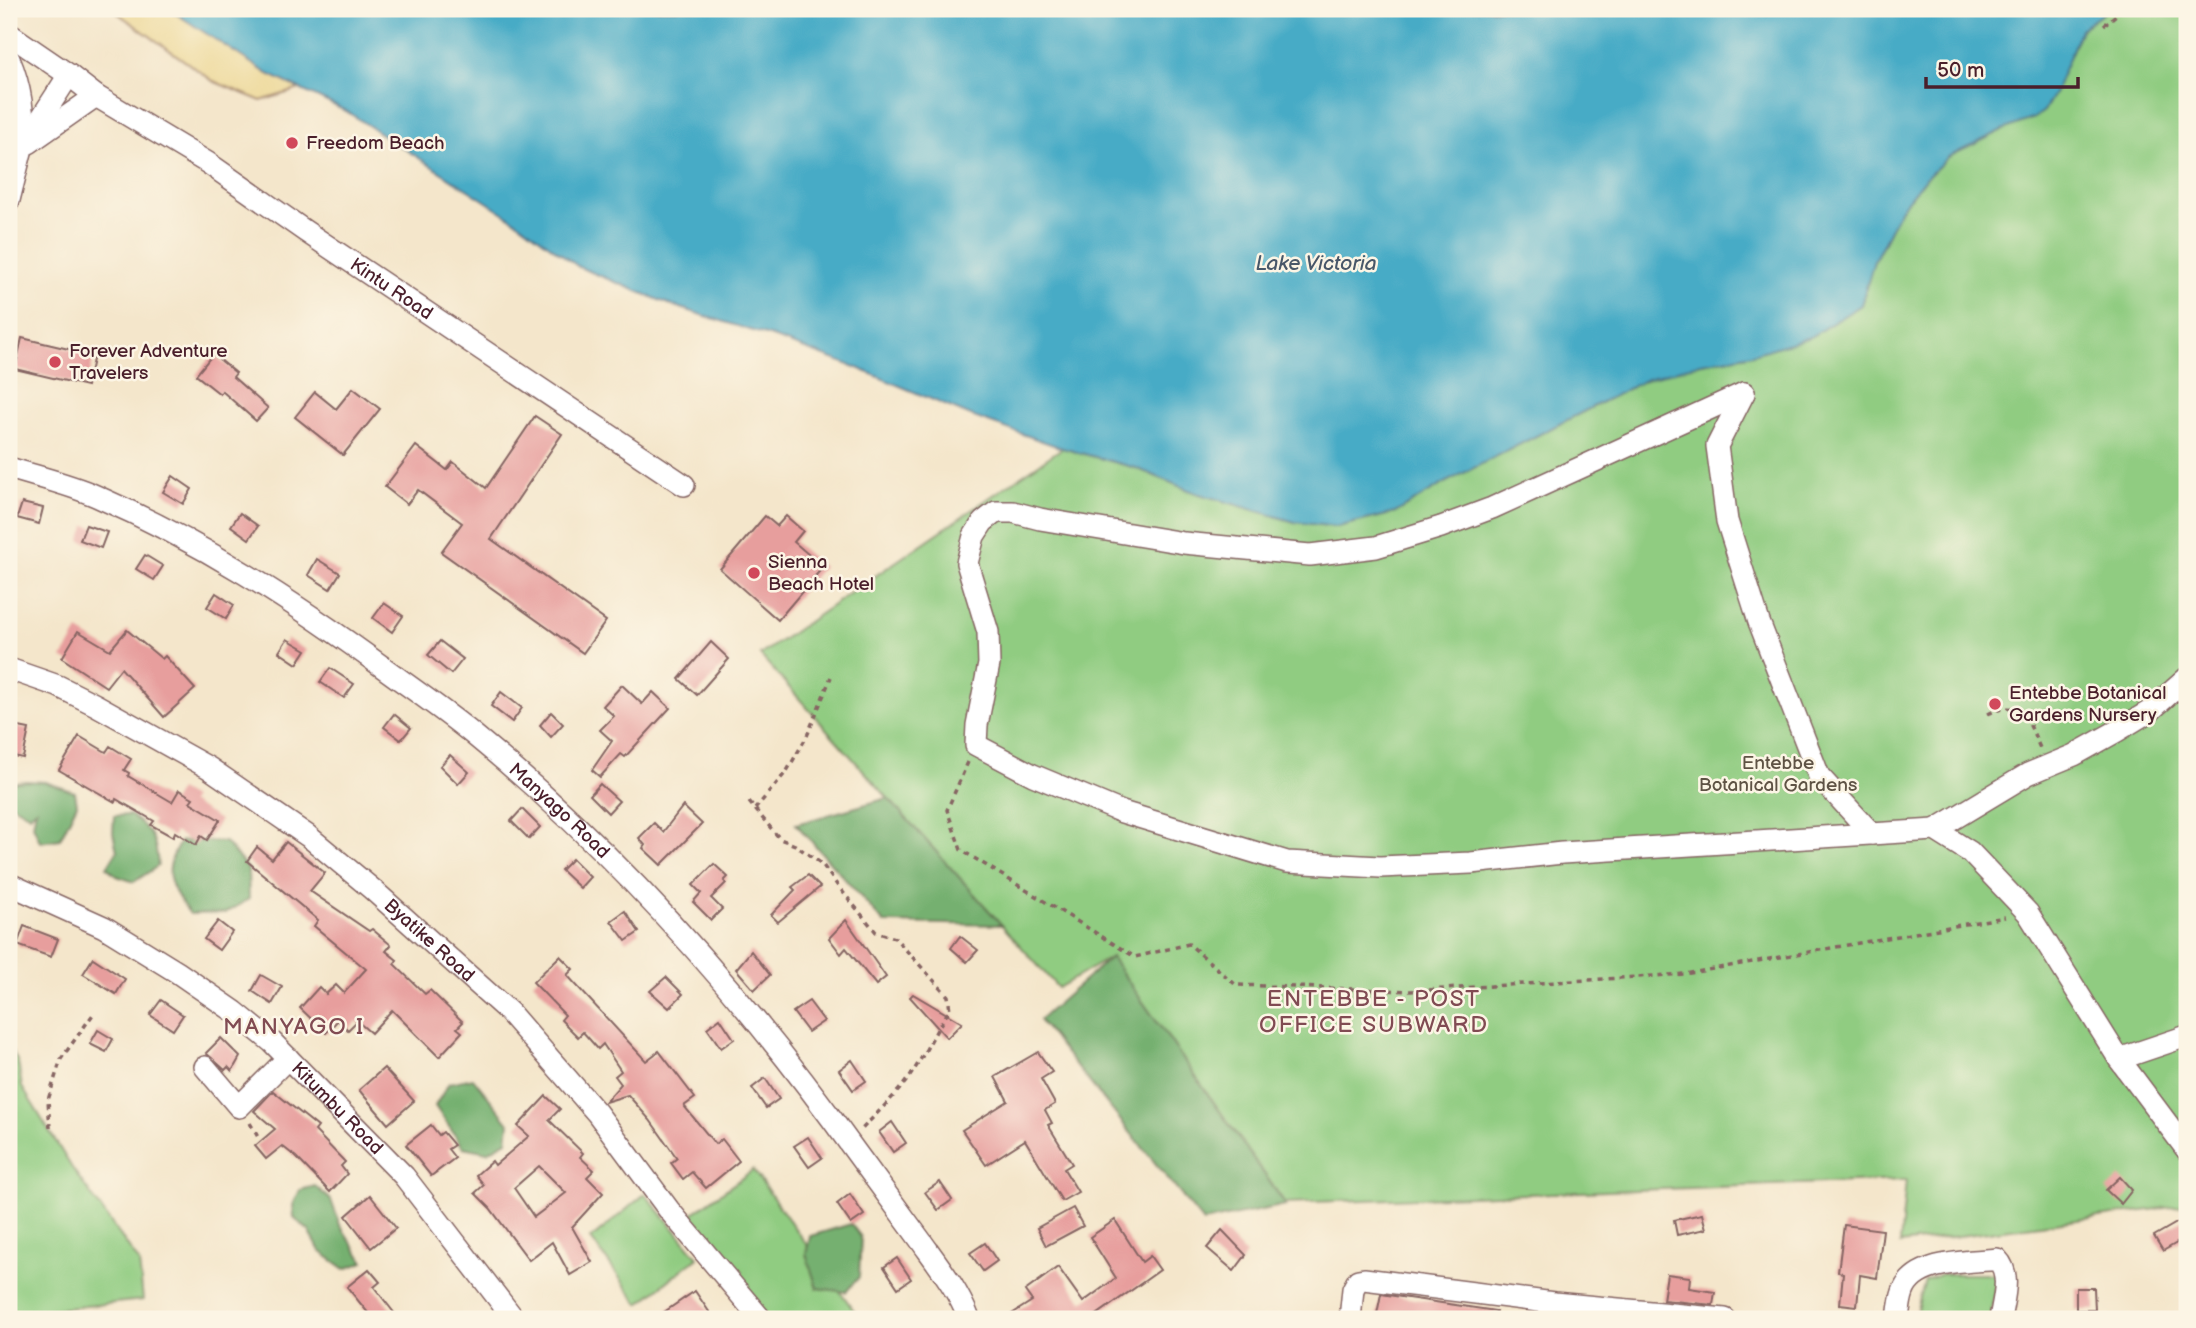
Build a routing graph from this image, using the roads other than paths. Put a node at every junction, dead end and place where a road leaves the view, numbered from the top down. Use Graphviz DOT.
graph roads {
  1 [pos="9,34"];
  2 [pos="9,59"];
  3 [pos="69,75"];
  4 [pos="96,96"];
  5 [pos="22,148"];
  6 [pos="9,200"];
  7 [pos="9,468"];
  8 [pos="684,485"];
  9 [pos="9,669"];
  10 [pos="2187,678"];
  11 [pos="1935,830"];
  12 [pos="1872,834"];
  13 [pos="9,884"];
  14 [pos="2187,1036"];
  15 [pos="288,1058"];
  16 [pos="2119,1059"];
  17 [pos="205,1067"];
  18 [pos="2187,1150"];
  19 [pos="514,1319"];
  20 [pos="761,1319"];
  21 [pos="970,1319"];
  22 [pos="1350,1319"];
  23 [pos="1725,1319"];
  24 [pos="1898,1319"];
  25 [pos="2000,1319"];
  1 -- 3 [label="street, Kintu Road"];
  2 -- 5 [label="street"];
  3 -- 4 [label="street, Kintu Road"];
  3 -- 5 [label="street"];
  4 -- 5 [label="street"];
  4 -- 8 [label="street, Kintu Road"];
  5 -- 6 [label="street"];
  7 -- 21 [label="street, Manyago Road"];
  9 -- 20 [label="street, Byatike Road"];
  10 -- 11 [label="street"];
  11 -- 12 [label="street"];
  11 -- 16 [label="street"];
  12 -- 12 [label="street"];
  13 -- 15 [label="street, Kitumbu Road"];
  14 -- 16 [label="street"];
  15 -- 17 [label="street"];
  15 -- 19 [label="street, Kitumbu Road"];
  16 -- 18 [label="street"];
  22 -- 23 [label="street"];
  24 -- 25 [label="street"];
}
